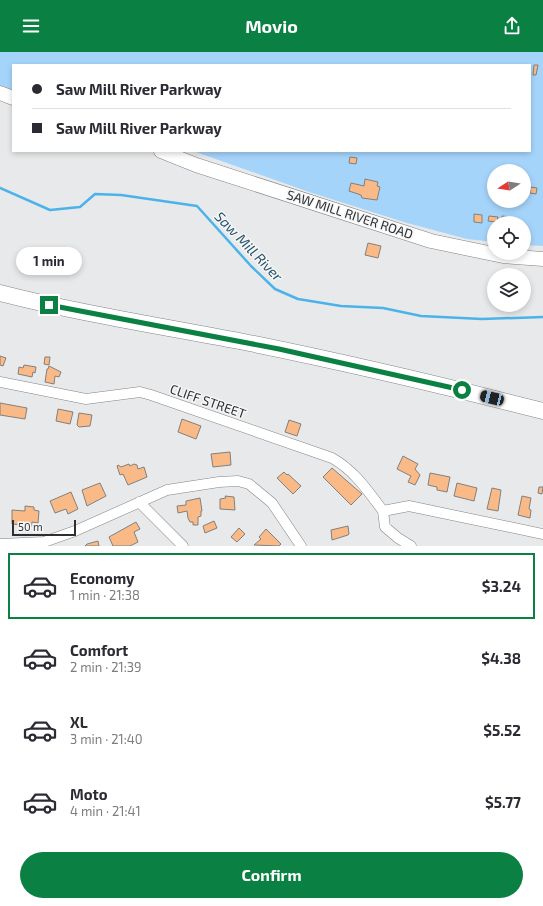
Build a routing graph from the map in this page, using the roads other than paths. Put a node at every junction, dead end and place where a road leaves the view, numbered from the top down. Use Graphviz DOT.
graph roads {
  1 [pos="0,93"];
  2 [pos="12,98"];
  3 [pos="164,152"];
  4 [pos="543,259"];
  5 [pos="0,293"];
  6 [pos="0,304"];
  7 [pos="0,382"];
  8 [pos="543,411"];
  9 [pos="543,422"];
  10 [pos="139,502"];
  11 [pos="383,511"];
  12 [pos="543,534"];
  13 [pos="53,543"];
  14 [pos="0,544"];
  15 [pos="183,546"];
  16 [pos="301,546"];
  17 [pos="411,546"];
  1 -- 2 [label="main road"];
  3 -- 4 [label="main road, SAW MILL RIVER ROAD"];
  5 -- 8 [label="highway"];
  6 -- 9 [label="highway"];
  7 -- 11 [label="street, CLIFF STREET"];
  10 -- 13 [label="street"];
  10 -- 15 [label="street"];
  10 -- 16 [label="street"];
  11 -- 12 [label="street"];
  11 -- 17 [label="street"];
  13 -- 14 [label="street"];
}
